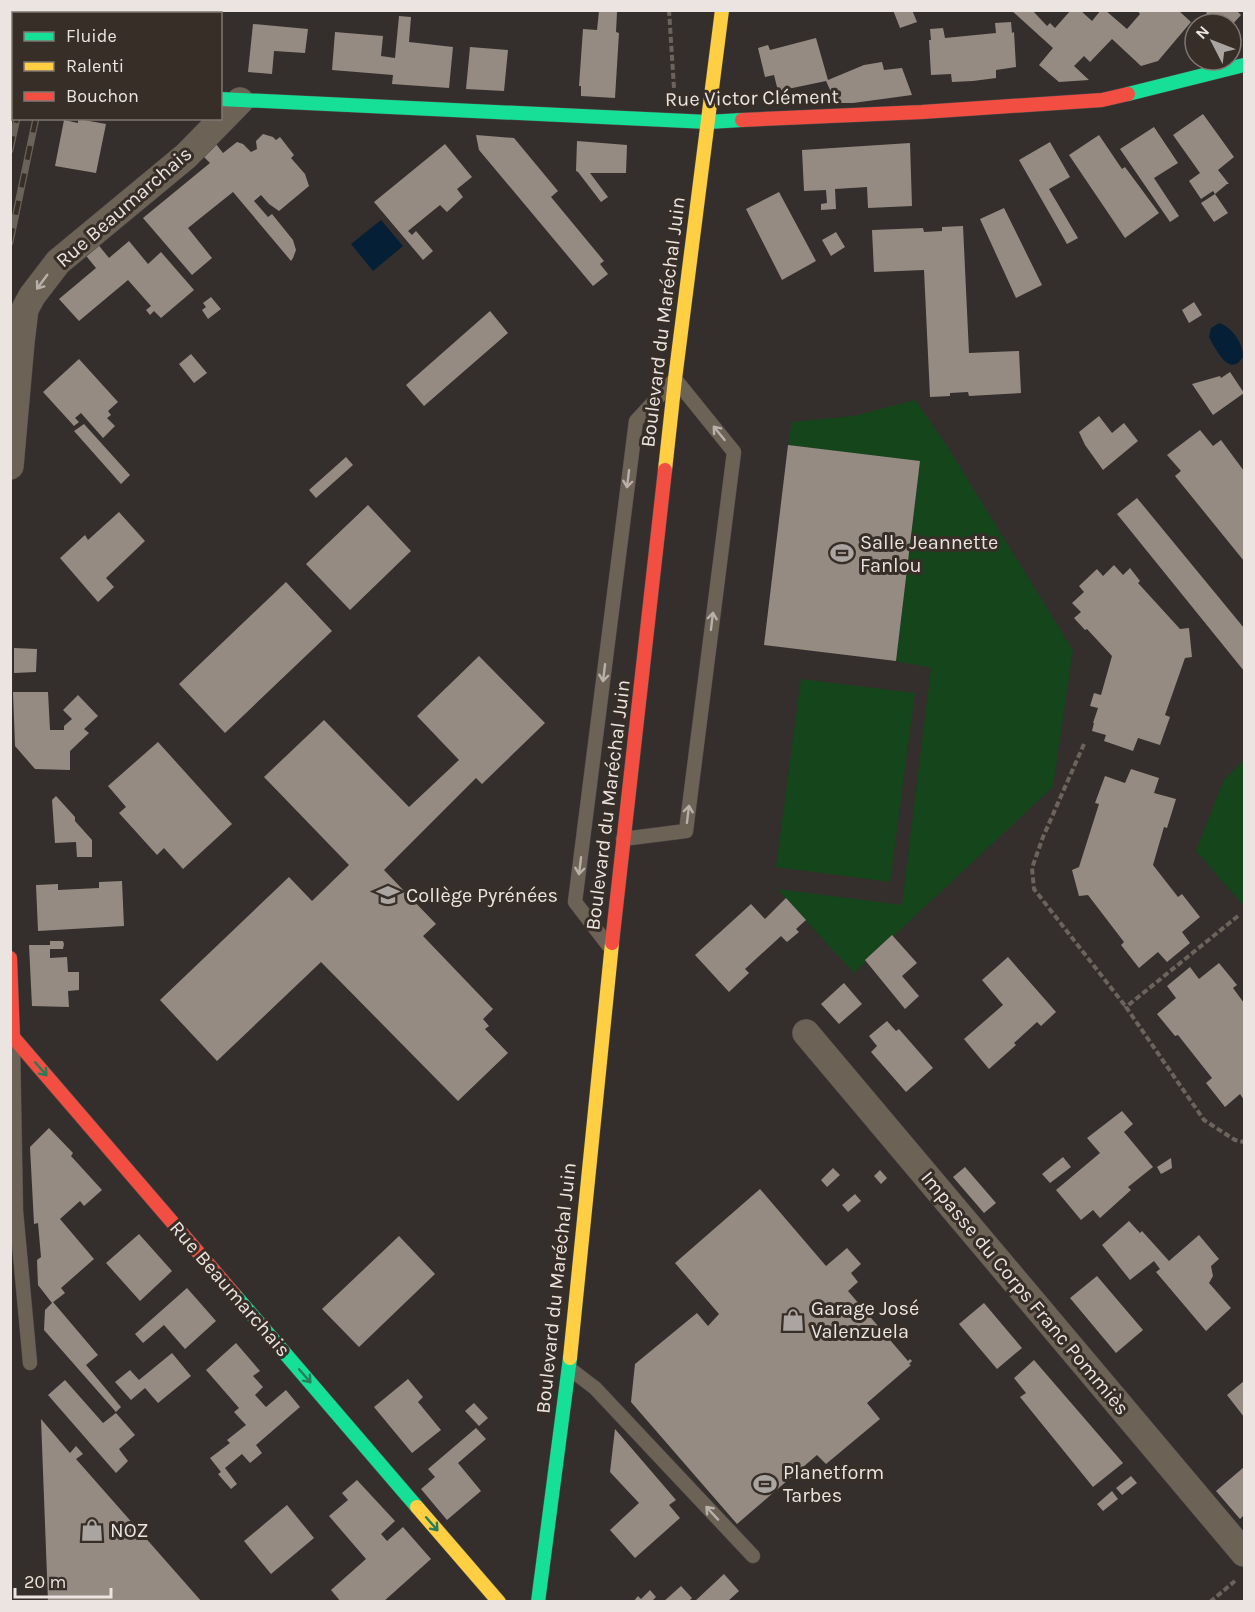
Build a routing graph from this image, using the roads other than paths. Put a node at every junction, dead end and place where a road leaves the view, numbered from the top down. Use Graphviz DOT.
graph roads {
  1 [pos="721,11"];
  2 [pos="1245,65"];
  3 [pos="230,100"];
  4 [pos="214,120"];
  5 [pos="708,122"];
  6 [pos="675,379"];
  7 [pos="10,466"];
  8 [pos="623,839"];
  9 [pos="611,949"];
  10 [pos="10,958"];
  11 [pos="806,1033"];
  12 [pos="13,1037"];
  13 [pos="30,1363"];
  14 [pos="569,1368"];
  15 [pos="753,1556"];
  16 [pos="1244,1564"];
  17 [pos="499,1602"];
  18 [pos="538,1602"];
  1 -- 5 [label="street, Boulevard du Maréchal Juin"];
  2 -- 5 [label="street, Rue Victor Clément"];
  3 -- 5 [label="street, Rue Victor Clément"];
  4 -- 7 [label="street, Rue Beaumarchais, one-way"];
  5 -- 6 [label="street, Boulevard du Maréchal Juin"];
  6 -- 8 [label="street, Boulevard du Maréchal Juin"];
  8 -- 6 [label="lane, one-way"];
  6 -- 9 [label="lane, one-way"];
  8 -- 9 [label="street, Boulevard du Maréchal Juin"];
  9 -- 14 [label="street, Boulevard du Maréchal Juin"];
  10 -- 12 [label="street"];
  11 -- 16 [label="street, Impasse du Corps Franc Pommiès"];
  12 -- 13 [label="lane"];
  12 -- 17 [label="street, Rue Beaumarchais, one-way"];
  15 -- 14 [label="lane, one-way"];
  14 -- 18 [label="street, Boulevard du Maréchal Juin"];
}
